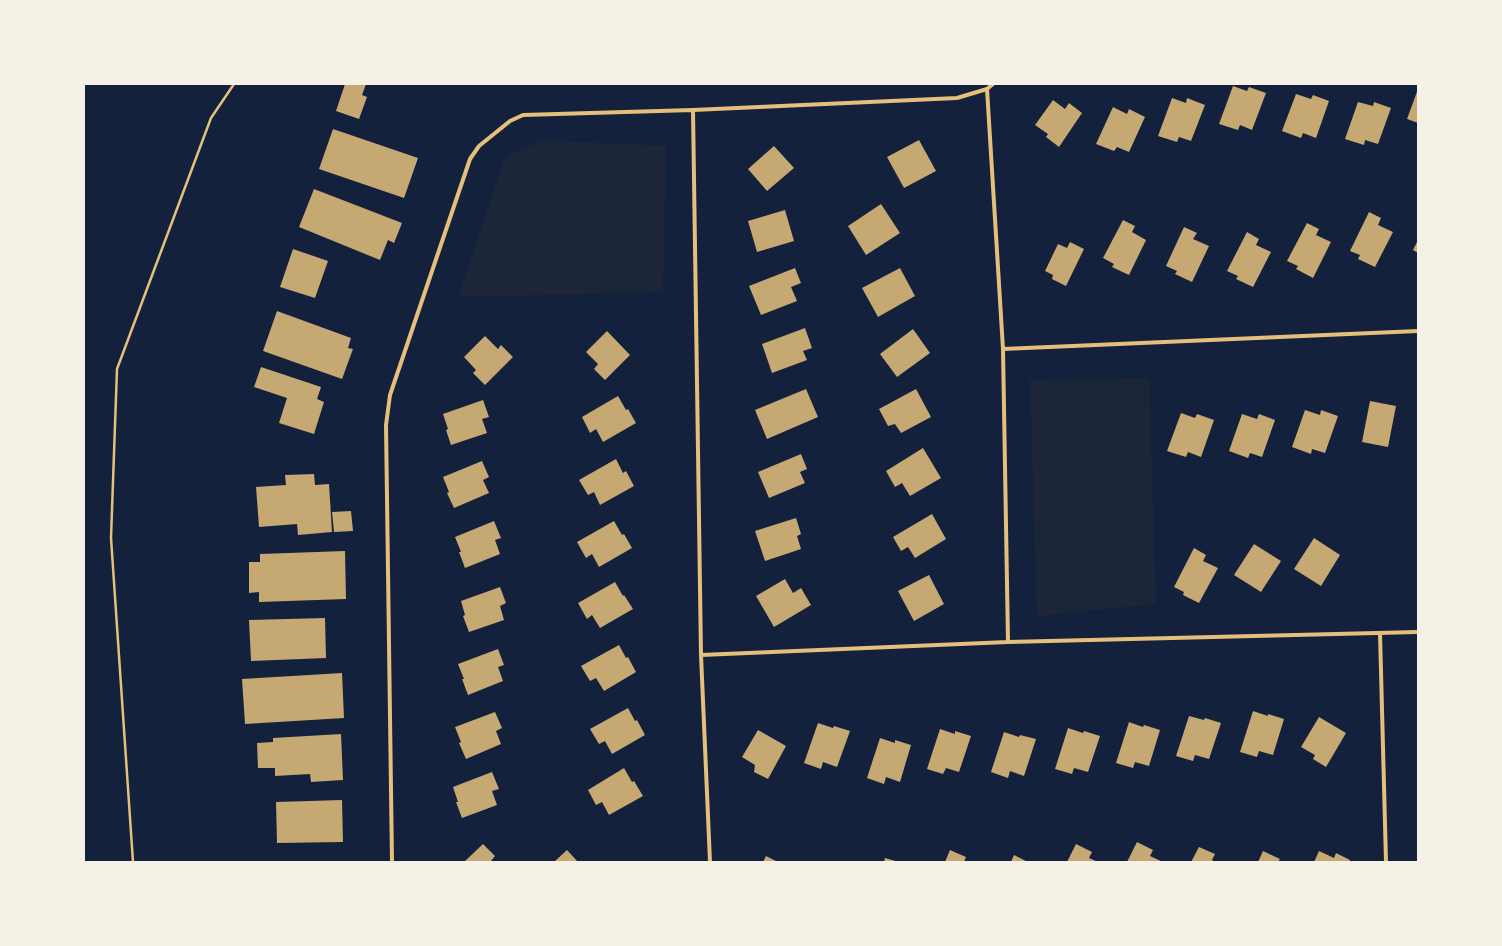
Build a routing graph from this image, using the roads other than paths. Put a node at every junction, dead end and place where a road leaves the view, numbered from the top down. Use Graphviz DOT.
graph roads {
  1 [pos="993,84"];
  2 [pos="987,89"];
  3 [pos="693,110"];
  4 [pos="1418,331"];
  5 [pos="1003,349"];
  6 [pos="1418,632"];
  7 [pos="1380,633"];
  8 [pos="1008,642"];
  9 [pos="701,655"];
  10 [pos="392,862"];
  11 [pos="710,862"];
  12 [pos="1386,862"];
  1 -- 2 [label="street"];
  2 -- 3 [label="street"];
  2 -- 5 [label="street"];
  3 -- 9 [label="street"];
  3 -- 10 [label="street"];
  4 -- 5 [label="street"];
  5 -- 8 [label="street"];
  6 -- 7 [label="street"];
  7 -- 8 [label="street"];
  7 -- 12 [label="street"];
  8 -- 9 [label="street"];
  9 -- 11 [label="street"];
}
